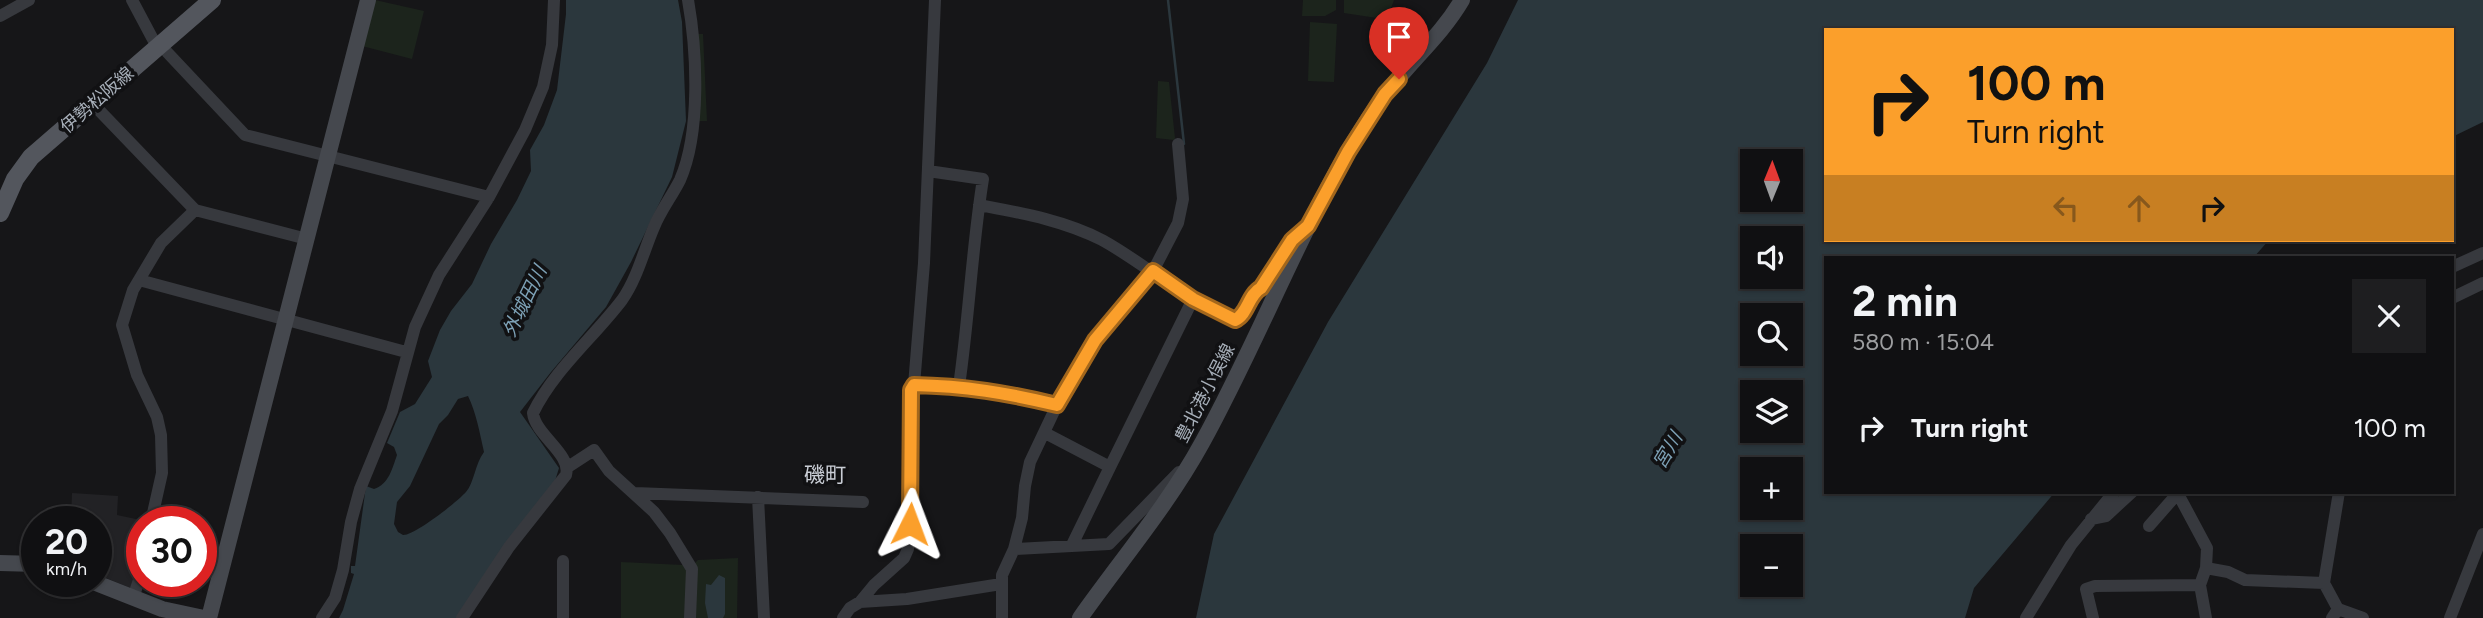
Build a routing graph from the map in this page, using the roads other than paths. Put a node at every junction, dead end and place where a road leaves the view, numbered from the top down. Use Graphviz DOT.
graph roads {
  1 [pos="29,0"];
  2 [pos="132,0"];
  3 [pos="212,0"];
  4 [pos="368,0"];
  5 [pos="554,0"];
  6 [pos="688,0"];
  7 [pos="935,0"];
  8 [pos="1462,0"];
  9 [pos="0,16"];
  10 [pos="157,47"];
  11 [pos="93,105"];
  12 [pos="1178,144"];
  13 [pos="328,157"];
  14 [pos="928,171"];
  15 [pos="4,192"];
  16 [pos="489,197"];
  17 [pos="979,205"];
  18 [pos="195,211"];
  19 [pos="0,213"];
  20 [pos="1308,226"];
  21 [pos="307,239"];
  22 [pos="2483,253"];
  23 [pos="2454,266"];
  24 [pos="1153,271"];
  25 [pos="139,280"];
  26 [pos="2482,286"];
  27 [pos="2454,297"];
  28 [pos="1193,299"];
  29 [pos="285,320"];
  30 [pos="407,352"];
  31 [pos="914,385"];
  32 [pos="959,386"];
  33 [pos="1057,405"];
  34 [pos="1045,433"];
  35 [pos="1195,456"];
  36 [pos="568,467"];
  37 [pos="1110,467"];
  38 [pos="635,493"];
  39 [pos="2112,494"];
  40 [pos="2130,494"];
  41 [pos="2176,494"];
  42 [pos="2178,494"];
  43 [pos="2339,494"];
  44 [pos="758,497"];
  45 [pos="863,502"];
  46 [pos="155,506"];
  47 [pos="2091,519"];
  48 [pos="2149,526"];
  49 [pos="2483,534"];
  50 [pos="1072,545"];
  51 [pos="1014,549"];
  52 [pos="563,561"];
  53 [pos="0,563"];
  54 [pos="21,564"];
  55 [pos="2206,568"];
  56 [pos="2324,583"];
  57 [pos="1001,584"];
  58 [pos="2200,585"];
  59 [pos="112,589"];
  60 [pos="133,598"];
  61 [pos="860,603"];
  62 [pos="2335,613"];
  63 [pos="207,618"];
  64 [pos="322,618"];
  65 [pos="462,618"];
  66 [pos="563,618"];
  67 [pos="691,618"];
  68 [pos="764,618"];
  69 [pos="844,618"];
  70 [pos="1002,618"];
  71 [pos="1080,618"];
  72 [pos="2025,618"];
  73 [pos="2093,618"];
  74 [pos="2206,618"];
  75 [pos="2363,618"];
  76 [pos="2450,618"];
  1 -- 9 [label="street"];
  2 -- 10 [label="street"];
  3 -- 10 [label="main road, 伊勢松阪線"];
  4 -- 13 [label="street"];
  5 -- 16 [label="street"];
  6 -- 36 [label="street"];
  7 -- 14 [label="street"];
  8 -- 20 [label="street, 豊北港小俣線"];
  10 -- 11 [label="main road, 伊勢松阪線"];
  10 -- 13 [label="street"];
  11 -- 15 [label="main road, 伊勢松阪線"];
  11 -- 18 [label="street"];
  12 -- 24 [label="street"];
  13 -- 16 [label="street"];
  13 -- 21 [label="street"];
  14 -- 17 [label="street"];
  14 -- 31 [label="street"];
  15 -- 19 [label="main road, 伊勢松阪線"];
  16 -- 30 [label="street"];
  17 -- 24 [label="street"];
  17 -- 32 [label="street"];
  18 -- 21 [label="street"];
  18 -- 25 [label="street"];
  20 -- 28 [label="street"];
  20 -- 35 [label="street, 豊北港小俣線"];
  21 -- 29 [label="street"];
  22 -- 23 [label="street"];
  24 -- 28 [label="street"];
  24 -- 33 [label="street"];
  25 -- 29 [label="street"];
  25 -- 46 [label="street"];
  26 -- 27 [label="street"];
  28 -- 37 [label="street"];
  29 -- 30 [label="street"];
  29 -- 63 [label="street"];
  30 -- 64 [label="street"];
  31 -- 32 [label="street"];
  31 -- 61 [label="street"];
  32 -- 33 [label="street"];
  33 -- 34 [label="street"];
  34 -- 37 [label="street"];
  34 -- 51 [label="street"];
  35 -- 50 [label="street"];
  35 -- 71 [label="street, 豊北港小俣線"];
  36 -- 38 [label="street"];
  36 -- 65 [label="street"];
  37 -- 50 [label="street"];
  38 -- 44 [label="street"];
  38 -- 67 [label="street"];
  39 -- 47 [label="street"];
  40 -- 47 [label="street"];
  41 -- 48 [label="street"];
  42 -- 55 [label="street"];
  43 -- 56 [label="street"];
  44 -- 45 [label="street"];
  44 -- 68 [label="street"];
  47 -- 72 [label="street"];
  49 -- 76 [label="street"];
  50 -- 51 [label="street"];
  51 -- 57 [label="street"];
  52 -- 66 [label="street"];
  53 -- 54 [label="street"];
  55 -- 56 [label="street"];
  55 -- 58 [label="street"];
  56 -- 62 [label="street"];
  57 -- 61 [label="street"];
  57 -- 70 [label="street"];
  58 -- 73 [label="street"];
  58 -- 74 [label="street"];
  59 -- 60 [label="street"];
  60 -- 63 [label="street"];
  61 -- 69 [label="street"];
  62 -- 75 [label="street"];
}
